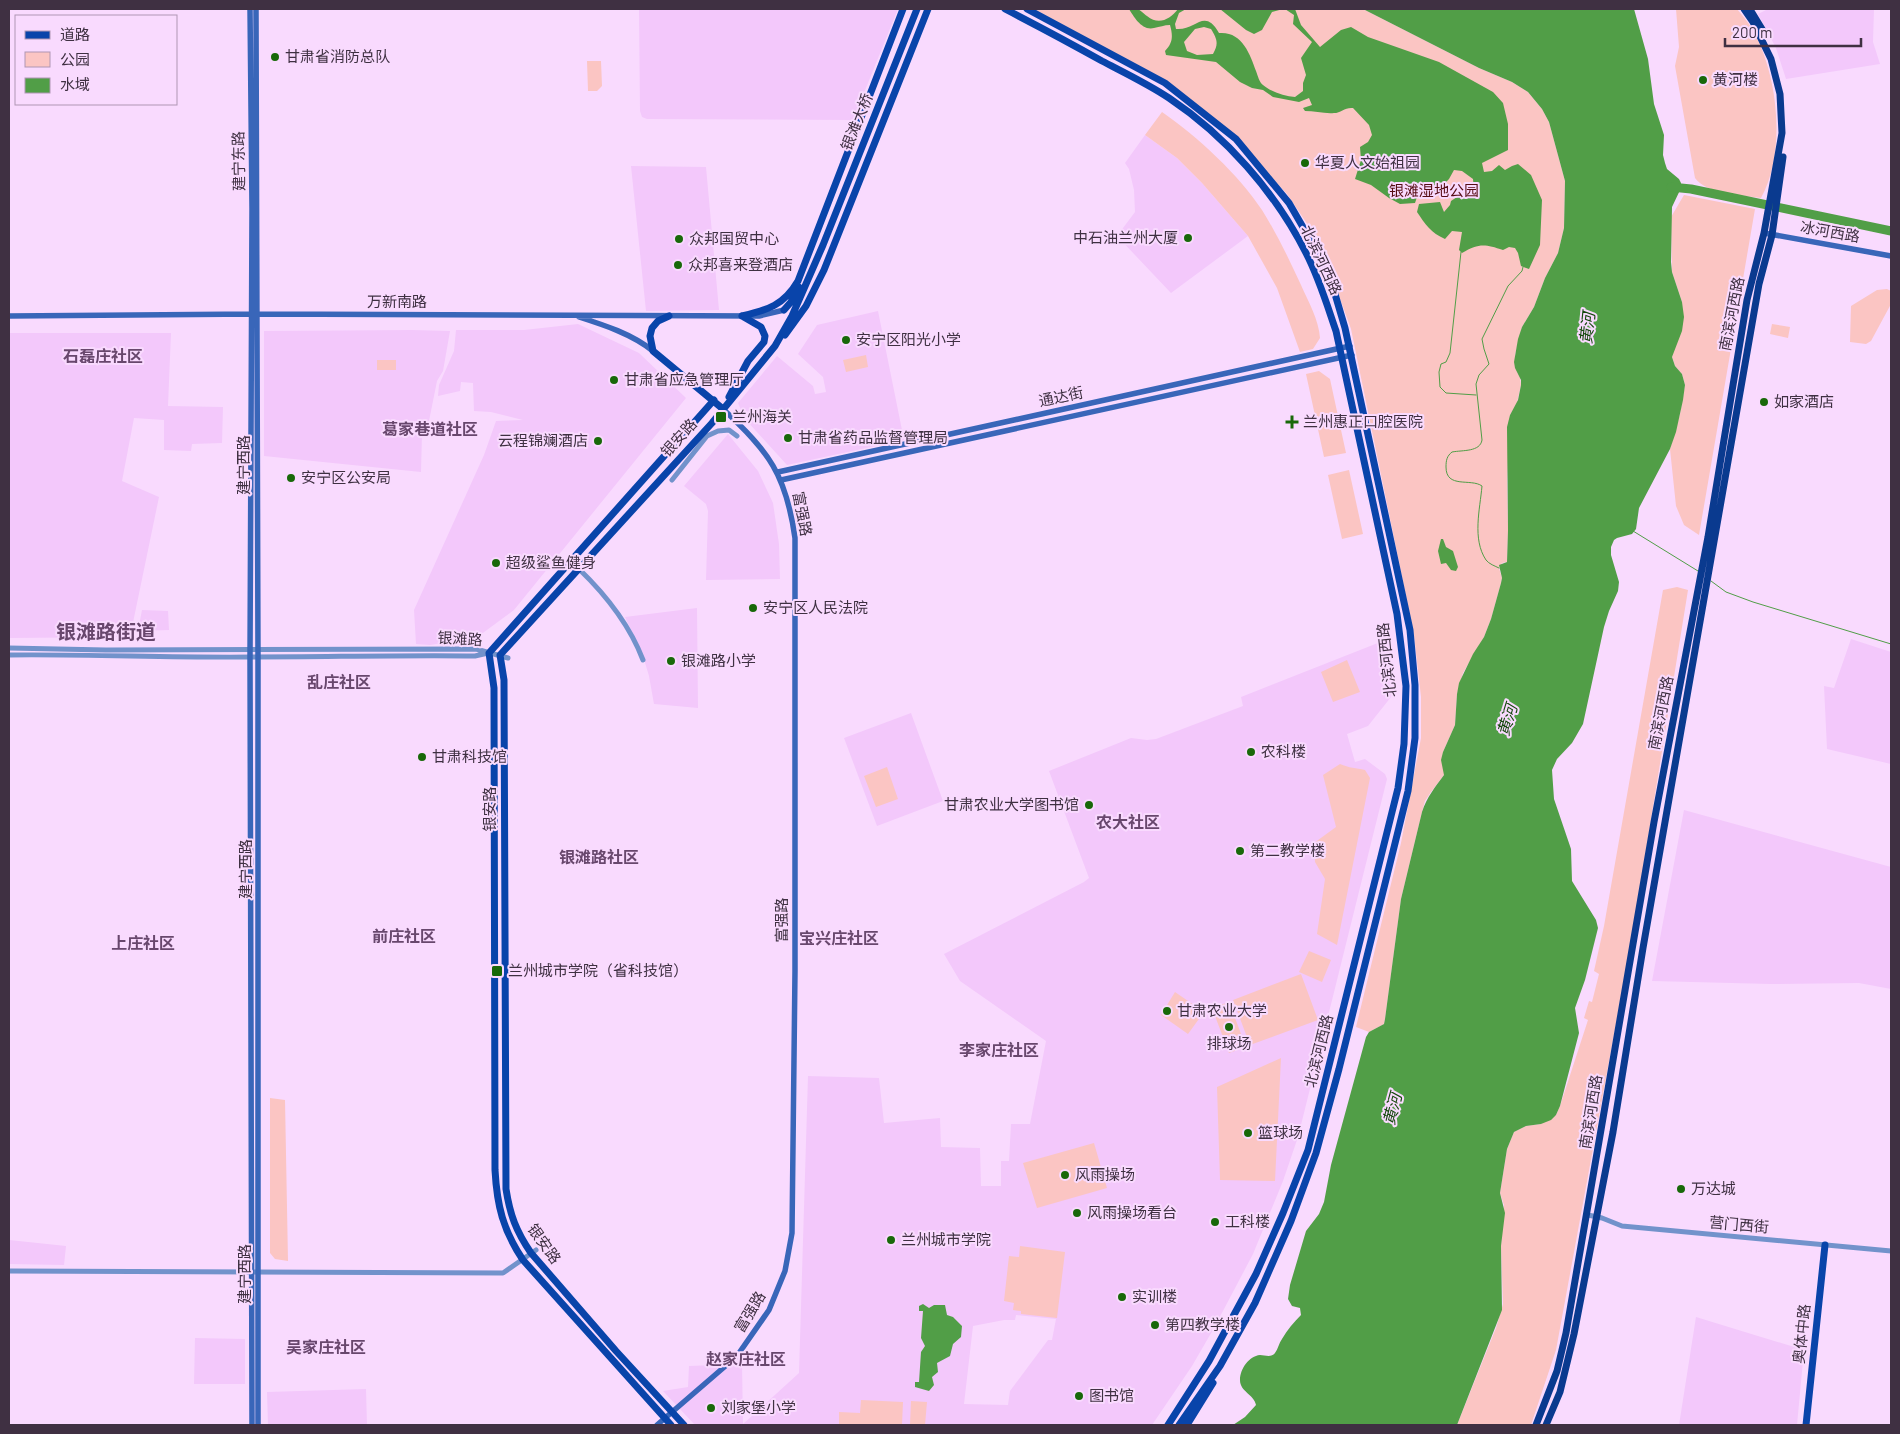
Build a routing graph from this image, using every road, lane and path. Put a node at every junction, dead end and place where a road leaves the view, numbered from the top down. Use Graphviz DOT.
graph roads {
  1 [pos="250,9"];
  2 [pos="256,9"];
  3 [pos="904,9"];
  4 [pos="912,9"];
  5 [pos="917,9"];
  6 [pos="928,9"];
  7 [pos="1005,9"];
  8 [pos="1027,9"];
  9 [pos="1744,9"];
  10 [pos="1750,9"];
  11 [pos="1773,201"];
  12 [pos="1768,234"];
  13 [pos="821,244"];
  14 [pos="1891,256"];
  15 [pos="784,310"];
  16 [pos="254,314"];
  17 [pos="9,316"];
  18 [pos="574,316"];
  19 [pos="669,316"];
  20 [pos="742,316"];
  21 [pos="775,346"];
  22 [pos="1350,346"];
  23 [pos="1340,349"];
  24 [pos="653,351"];
  25 [pos="1352,355"];
  26 [pos="1342,357"];
  27 [pos="714,400"];
  28 [pos="723,409"];
  29 [pos="708,436"];
  30 [pos="737,436"];
  31 [pos="778,472"];
  32 [pos="672,480"];
  33 [pos="781,480"];
  34 [pos="1712,538"];
  35 [pos="578,569"];
  36 [pos="9,648"];
  37 [pos="251,650"];
  38 [pos="258,650"];
  39 [pos="490,653"];
  40 [pos="9,655"];
  41 [pos="504,656"];
  42 [pos="250,657"];
  43 [pos="258,657"];
  44 [pos="643,660"];
  45 [pos="1341,1018"];
  46 [pos="1351,1021"];
  47 [pos="1588,1215"];
  48 [pos="1595,1217"];
  49 [pos="1825,1245"];
  50 [pos="534,1251"];
  51 [pos="1891,1251"];
  52 [pos="523,1260"];
  53 [pos="9,1271"];
  54 [pos="254,1272"];
  55 [pos="1255,1303"];
  56 [pos="673,1412"];
  57 [pos="665,1418"];
  58 [pos="252,1425"];
  59 [pos="258,1425"];
  60 [pos="657,1425"];
  61 [pos="671,1425"];
  62 [pos="684,1425"];
  63 [pos="1168,1425"];
  64 [pos="1179,1425"];
  65 [pos="1187,1425"];
  66 [pos="1536,1425"];
  67 [pos="1546,1425"];
  68 [pos="1806,1425"];
  1 -- 16 [label="main road, 建宁东路"];
  2 -- 16 [label="main road, 建宁东路"];
  3 -- 20 [label="main road"];
  4 -- 13 [label="main road, 银滩大桥"];
  5 -- 13 [label="main road, 银滩大桥"];
  6 -- 21 [label="main road"];
  7 -- 23 [label="main road, 北滨河西路"];
  8 -- 22 [label="main road, 北滨河西路"];
  9 -- 11 [label="highway, 南滨河西路"];
  10 -- 11 [label="highway, 南滨河西路"];
  11 -- 12 [label="highway, 南滨河西路"];
  12 -- 14 [label="main road, 冰河西路"];
  12 -- 34 [label="highway, 南滨河西路"];
  13 -- 15 [label="main road"];
  13 -- 21 [label="main road, 银安路"];
  15 -- 20 [label="main road, 万新南路"];
  16 -- 17 [label="main road, 万新南路"];
  16 -- 18 [label="main road, 万新南路"];
  16 -- 37 [label="main road, 建宁西路"];
  16 -- 38 [label="main road, 建宁西路"];
  18 -- 19 [label="main road, 万新南路"];
  18 -- 24 [label="main road"];
  19 -- 20 [label="main road, 万新南路"];
  19 -- 24 [label="main road"];
  20 -- 28 [label="main road"];
  21 -- 28 [label="main road, 银安路"];
  22 -- 23 [label="main road, 通达街"];
  22 -- 25 [label="main road, 北滨河西路"];
  23 -- 26 [label="main road, 北滨河西路"];
  23 -- 31 [label="main road, 通达街"];
  24 -- 27 [label="main road"];
  25 -- 26 [label="main road, 通达街"];
  25 -- 46 [label="main road, 北滨河西路"];
  26 -- 33 [label="main road, 通达街"];
  26 -- 45 [label="main road, 北滨河西路"];
  27 -- 28 [label="main road"];
  27 -- 39 [label="main road, 银安路"];
  28 -- 29 [label="street"];
  28 -- 31 [label="main road, 富强路"];
  28 -- 35 [label="main road, 银安路"];
  29 -- 30 [label="street"];
  29 -- 32 [label="street"];
  31 -- 33 [label="main road, 富强路"];
  33 -- 56 [label="main road, 富强路"];
  34 -- 47 [label="highway, 南滨河西路"];
  34 -- 48 [label="highway, 南滨河西路"];
  35 -- 41 [label="main road, 银安路"];
  35 -- 44 [label="street"];
  36 -- 37 [label="street, 银滩路"];
  37 -- 38 [label="street, 银滩路"];
  37 -- 42 [label="main road, 建宁西路"];
  38 -- 39 [label="street, 银滩路"];
  38 -- 43 [label="main road, 建宁西路"];
  39 -- 41 [label="street"];
  39 -- 43 [label="street, 银滩路"];
  39 -- 52 [label="main road, 银安路"];
  40 -- 42 [label="street, 银滩路"];
  41 -- 50 [label="main road, 银安路"];
  42 -- 43 [label="street, 银滩路"];
  42 -- 54 [label="main road, 建宁西路"];
  43 -- 54 [label="main road, 建宁西路"];
  45 -- 46 [label="main road"];
  45 -- 63 [label="main road, 北滨河西路"];
  46 -- 55 [label="main road, 北滨河西路"];
  47 -- 48 [label="street, 营门西街"];
  47 -- 66 [label="highway, 南滨河西路"];
  48 -- 49 [label="street, 营门西街"];
  48 -- 67 [label="highway, 南滨河西路"];
  49 -- 51 [label="street, 营门西街"];
  49 -- 68 [label="main road, 奥体中路"];
  50 -- 52 [label="street"];
  50 -- 56 [label="main road, 银安路"];
  52 -- 54 [label="street"];
  52 -- 57 [label="main road, 银安路"];
  53 -- 54 [label="street"];
  54 -- 58 [label="main road, 建宁西路"];
  54 -- 59 [label="main road, 建宁西路"];
  55 -- 64 [label="main road, 北滨河西路"];
  55 -- 65 [label="main road"];
  56 -- 57 [label="main road, 富强路"];
  56 -- 62 [label="main road, 银安路"];
  57 -- 60 [label="main road, 富强路"];
  57 -- 61 [label="main road, 银安路"];
}
